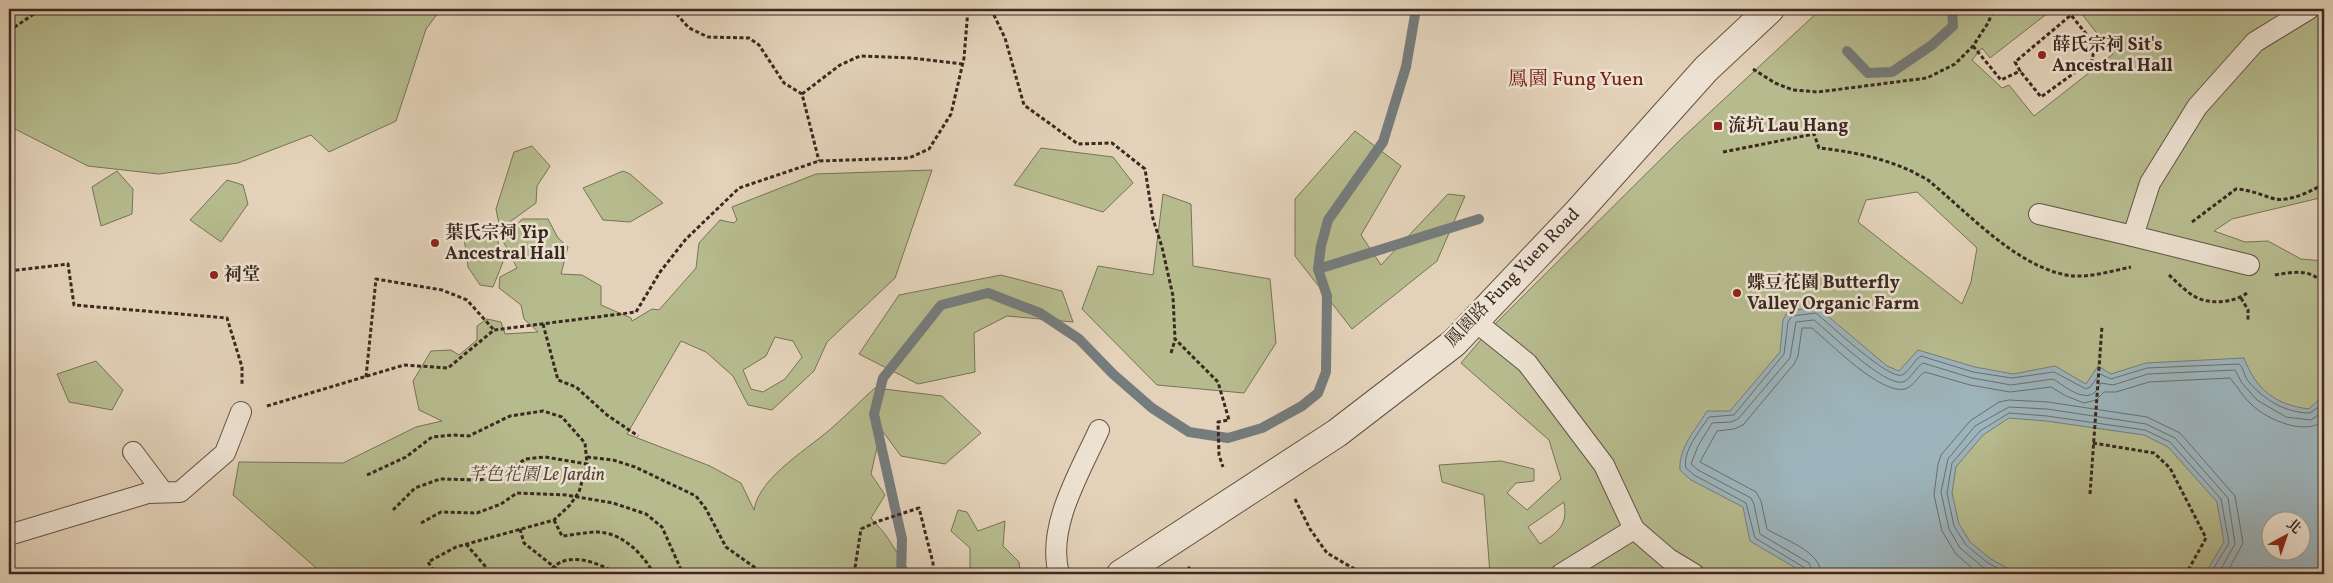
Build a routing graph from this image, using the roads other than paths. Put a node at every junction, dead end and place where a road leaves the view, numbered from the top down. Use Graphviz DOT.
graph roads {
  1 [pos="1770,9"];
  2 [pos="2309,9"];
  3 [pos="2039,214"];
  4 [pos="2133,236"];
  5 [pos="2248,265"];
  6 [pos="1476,322"];
  7 [pos="241,412"];
  8 [pos="1099,430"];
  9 [pos="133,452"];
  10 [pos="163,492"];
  11 [pos="1634,529"];
  12 [pos="9,535"];
  13 [pos="1059,574"];
  14 [pos="1121,574"];
  15 [pos="1561,574"];
  16 [pos="1694,574"];
  1 -- 6 [label="street, 鳳園路 Fung Yuen Road"];
  2 -- 4 [label="lane"];
  3 -- 4 [label="lane"];
  4 -- 5 [label="lane"];
  6 -- 11 [label="lane"];
  6 -- 14 [label="street, 鳳園路 Fung Yuen Road"];
  7 -- 10 [label="lane"];
  8 -- 13 [label="lane"];
  9 -- 10 [label="lane"];
  10 -- 12 [label="lane"];
  11 -- 15 [label="lane"];
  11 -- 16 [label="lane"];
}
